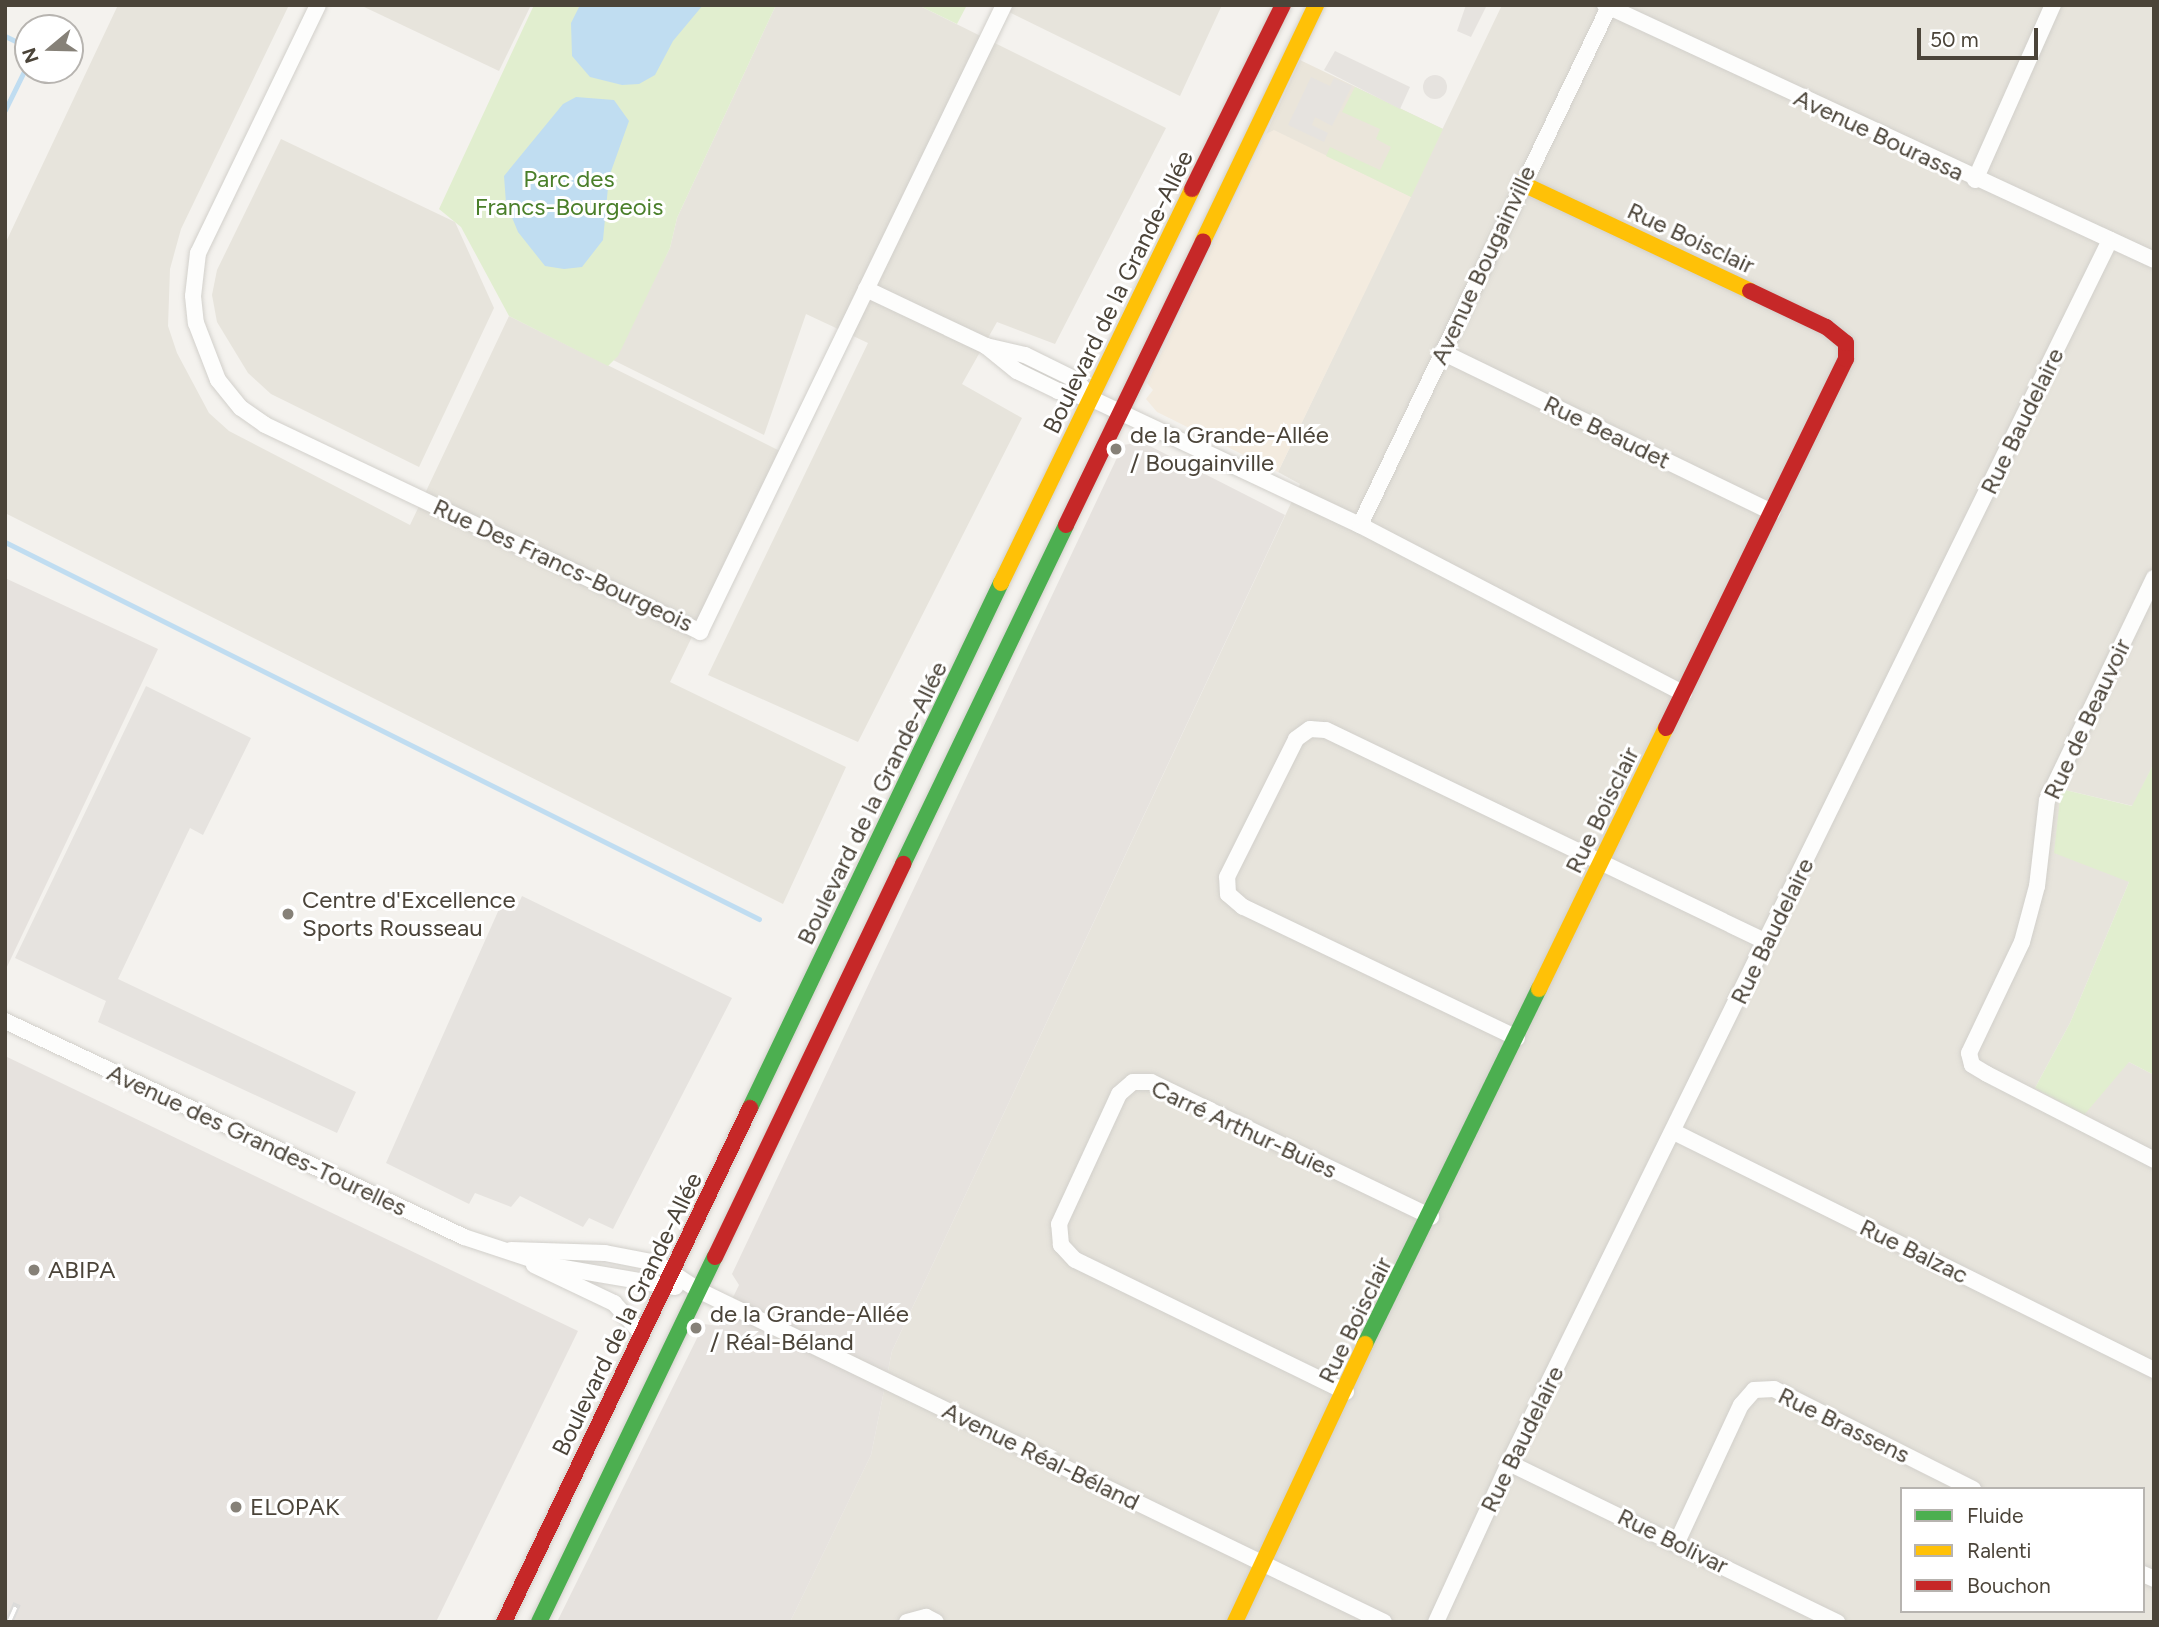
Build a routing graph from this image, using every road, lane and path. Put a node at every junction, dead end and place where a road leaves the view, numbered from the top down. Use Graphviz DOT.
graph roads {
  1 [pos="318,5"];
  2 [pos="1004,5"];
  3 [pos="1283,5"];
  4 [pos="1316,5"];
  5 [pos="1607,6"];
  6 [pos="2050,6"];
  7 [pos="1975,180"];
  8 [pos="1521,183"];
  9 [pos="2110,240"];
  10 [pos="2154,260"];
  11 [pos="866,289"];
  12 [pos="1442,352"];
  13 [pos="1092,399"];
  14 [pos="1120,413"];
  15 [pos="1772,512"];
  16 [pos="1360,525"];
  17 [pos="2154,578"];
  18 [pos="1684,694"];
  19 [pos="1602,863"];
  20 [pos="1767,942"];
  21 [pos="5,1021"];
  22 [pos="1517,1038"];
  23 [pos="1674,1132"];
  24 [pos="2154,1160"];
  25 [pos="1430,1217"];
  26 [pos="511,1250"];
  27 [pos="669,1279"];
  28 [pos="698,1290"];
  29 [pos="642,1334"];
  30 [pos="2154,1370"];
  31 [pos="1346,1392"];
  32 [pos="1509,1463"];
  33 [pos="1969,1487"];
  34 [pos="1677,1542"];
  35 [pos="1262,1562"];
  36 [pos="504,1622"];
  37 [pos="539,1622"];
  38 [pos="907,1622"];
  39 [pos="936,1622"];
  40 [pos="1235,1622"];
  41 [pos="1384,1622"];
  42 [pos="1436,1622"];
  43 [pos="1836,1622"];
  1 -- 11 [label="street, Rue Des Francs-Bourgeois"];
  2 -- 11 [label="street, Rue Des Francs-Bourgeois"];
  3 -- 13 [label="street, Boulevard de la Grande-Allée"];
  4 -- 14 [label="street"];
  5 -- 7 [label="street, Avenue Bourassa"];
  5 -- 8 [label="street, Avenue Bougainville"];
  6 -- 7 [label="street"];
  7 -- 9 [label="street, Avenue Bourassa"];
  8 -- 12 [label="street, Avenue Bougainville"];
  8 -- 15 [label="street, Rue Boisclair"];
  9 -- 10 [label="street, Avenue Bourassa"];
  9 -- 20 [label="street, Rue Baudelaire"];
  11 -- 13 [label="street"];
  12 -- 15 [label="street, Rue Beaudet"];
  12 -- 16 [label="street, Avenue Bougainville"];
  13 -- 14 [label="street"];
  13 -- 27 [label="street, Boulevard de la Grande-Allée"];
  14 -- 16 [label="street"];
  14 -- 28 [label="street"];
  15 -- 18 [label="street, Rue Boisclair"];
  16 -- 18 [label="street"];
  17 -- 24 [label="street, Rue de Beauvoir"];
  18 -- 19 [label="street, Rue Boisclair"];
  19 -- 20 [label="street"];
  19 -- 22 [label="street, Rue Boisclair"];
  19 -- 22 [label="street"];
  20 -- 23 [label="street, Rue Baudelaire"];
  21 -- 26 [label="street, Avenue des Grandes-Tourelles"];
  22 -- 25 [label="street, Rue Boisclair"];
  23 -- 30 [label="street, Rue Balzac"];
  23 -- 32 [label="street, Rue Baudelaire"];
  25 -- 31 [label="street, Rue Boisclair"];
  25 -- 31 [label="street, Carré Arthur-Buies"];
  26 -- 27 [label="street, Avenue des Grandes-Tourelles"];
  26 -- 27 [label="street, Avenue des Grandes-Tourelles"];
  26 -- 29 [label="street, Avenue des Grandes-Tourelles"];
  27 -- 28 [label="street, Avenue Réal-Béland"];
  27 -- 29 [label="street, Boulevard de la Grande-Allée"];
  28 -- 35 [label="street, Avenue Réal-Béland"];
  28 -- 37 [label="street"];
  29 -- 36 [label="street, Boulevard de la Grande-Allée"];
  31 -- 35 [label="street, Rue Boisclair"];
  32 -- 34 [label="street, Rue Bolivar"];
  32 -- 42 [label="street, Rue Baudelaire"];
  33 -- 34 [label="street, Rue Brassens"];
  34 -- 43 [label="street, Rue Bolivar"];
  35 -- 40 [label="street, Rue Boisclair"];
  35 -- 41 [label="street, Avenue Réal-Béland"];
  38 -- 39 [label="street"];
}
